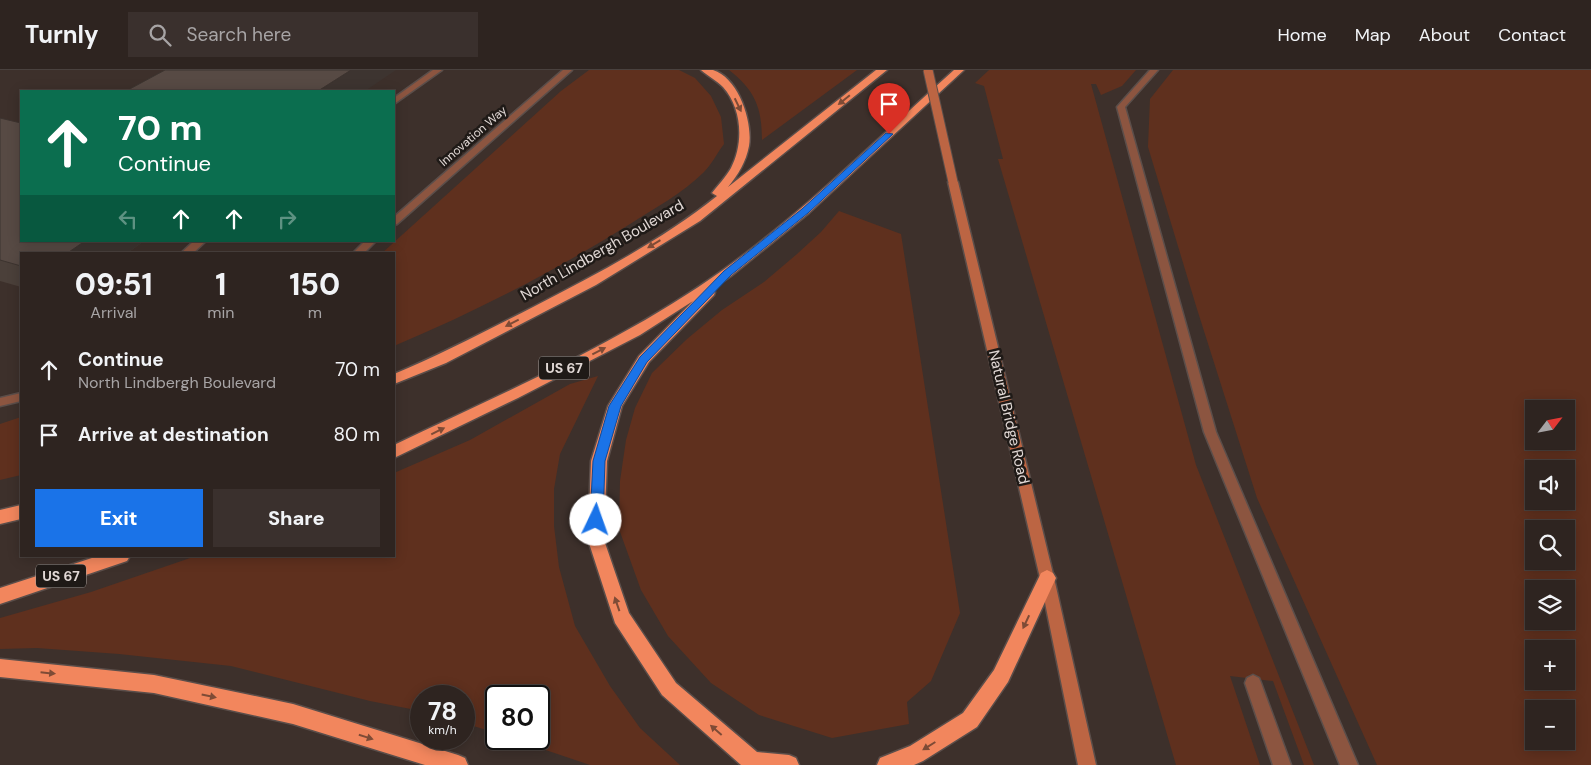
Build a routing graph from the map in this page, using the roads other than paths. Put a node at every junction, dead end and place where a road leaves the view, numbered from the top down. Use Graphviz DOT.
graph roads {
  1 [pos="438,70"];
  2 [pos="568,70"];
  3 [pos="706,70"];
  4 [pos="882,70"];
  5 [pos="928,70"];
  6 [pos="959,70"];
  7 [pos="1154,70"];
  8 [pos="395,101"];
  9 [pos="696,219"];
  10 [pos="395,221"];
  11 [pos="201,242"];
  12 [pos="370,242"];
  13 [pos="188,252"];
  14 [pos="359,252"];
  15 [pos="728,273"];
  16 [pos="395,379"];
  17 [pos="20,396"];
  18 [pos="0,402"];
  19 [pos="395,452"];
  20 [pos="20,512"];
  21 [pos="0,517"];
  22 [pos="118,557"];
  23 [pos="1047,578"];
  24 [pos="0,596"];
  25 [pos="0,668"];
  26 [pos="1253,683"];
  27 [pos="757,763"];
  28 [pos="458,765"];
  29 [pos="789,765"];
  30 [pos="887,765"];
  31 [pos="1088,765"];
  32 [pos="1282,765"];
  33 [pos="1349,765"];
  1 -- 8 [label="street"];
  2 -- 10 [label="street, Innovation Way"];
  3 -- 9 [label="highway, one-way"];
  4 -- 9 [label="highway, North Lindbergh Boulevard, one-way"];
  5 -- 23 [label="main road, Natural Bridge Road, bridge"];
  6 -- 15 [label="highway, US 67"];
  7 -- 33 [label="street"];
  9 -- 16 [label="highway, North Lindbergh Boulevard, one-way"];
  11 -- 13 [label="street"];
  12 -- 14 [label="street"];
  19 -- 15 [label="highway, US 67, one-way"];
  27 -- 15 [label="highway, one-way"];
  17 -- 18 [label="street"];
  20 -- 21 [label="highway"];
  22 -- 24 [label="highway, US 67"];
  23 -- 30 [label="highway, one-way"];
  23 -- 31 [label="main road, Natural Bridge Road"];
  25 -- 28 [label="highway, one-way"];
  26 -- 32 [label="street"];
  27 -- 29 [label="highway"];
}
